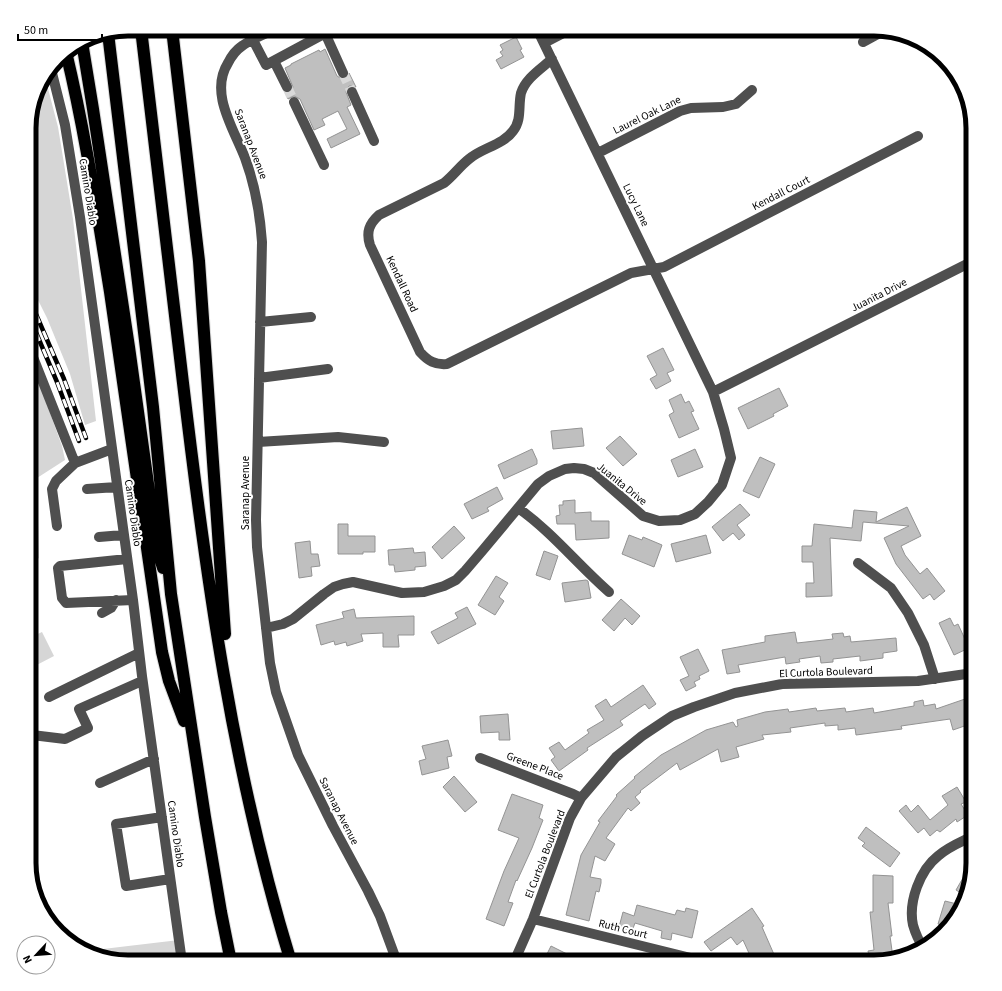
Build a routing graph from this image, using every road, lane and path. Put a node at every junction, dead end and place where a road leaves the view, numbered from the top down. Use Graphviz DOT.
graph roads {
  1 [pos="142,36"];
  2 [pos="173,36"];
  3 [pos="261,36"];
  4 [pos="320,36"];
  5 [pos="331,36"];
  6 [pos="540,36"];
  7 [pos="558,36"];
  8 [pos="874,36"];
  9 [pos="109,38"];
  10 [pos="253,40"];
  11 [pos="863,42"];
  12 [pos="544,43"];
  13 [pos="83,48"];
  14 [pos="67,59"];
  15 [pos="552,59"];
  16 [pos="274,61"];
  17 [pos="343,73"];
  18 [pos="53,75"];
  19 [pos="287,87"];
  20 [pos="752,90"];
  21 [pos="352,92"];
  22 [pos="294,102"];
  23 [pos="918,136"];
  24 [pos="374,141"];
  25 [pos="598,153"];
  26 [pos="324,165"];
  27 [pos="966,265"];
  28 [pos="653,269"];
  29 [pos="311,317"];
  30 [pos="260,322"];
  31 [pos="36,365"];
  32 [pos="328,369"];
  33 [pos="259,378"];
  34 [pos="713,392"];
  35 [pos="258,442"];
  36 [pos="384,442"];
  37 [pos="112,449"];
  38 [pos="75,463"];
  39 [pos="117,486"];
  40 [pos="87,489"];
  41 [pos="518,508"];
  42 [pos="57,526"];
  43 [pos="123,534"];
  44 [pos="99,537"];
  45 [pos="127,559"];
  46 [pos="858,563"];
  47 [pos="609,592"];
  48 [pos="171,594"];
  49 [pos="116,600"];
  50 [pos="133,600"];
  51 [pos="102,613"];
  52 [pos="266,628"];
  53 [pos="139,652"];
  54 [pos="966,674"];
  55 [pos="935,679"];
  56 [pos="142,681"];
  57 [pos="49,696"];
  58 [pos="228,701"];
  59 [pos="36,735"];
  60 [pos="194,745"];
  61 [pos="480,758"];
  62 [pos="154,759"];
  63 [pos="100,783"];
  64 [pos="581,798"];
  65 [pos="162,817"];
  66 [pos="966,840"];
  67 [pos="170,879"];
  68 [pos="533,919"];
  69 [pos="921,942"];
  70 [pos="181,955"];
  71 [pos="230,955"];
  72 [pos="289,955"];
  73 [pos="394,955"];
  74 [pos="517,955"];
  75 [pos="679,955"];
  1 -- 58 [label="highway"];
  2 -- 58 [label="highway"];
  3 -- 10 [label="street, Saranap Avenue"];
  4 -- 16 [label="street"];
  5 -- 17 [label="street"];
  6 -- 12 [label="street, Lucy Lane"];
  7 -- 12 [label="street"];
  8 -- 11 [label="street"];
  9 -- 48 [label="highway"];
  10 -- 16 [label="street"];
  10 -- 30 [label="street, Saranap Avenue"];
  12 -- 15 [label="street, Lucy Lane"];
  13 -- 48 [label="highway"];
  14 -- 60 [label="highway"];
  15 -- 25 [label="street, Lucy Lane"];
  15 -- 28 [label="street, Kendall Road"];
  16 -- 19 [label="street"];
  18 -- 37 [label="street, Camino Diablo"];
  20 -- 25 [label="street, Laurel Oak Lane"];
  21 -- 24 [label="street"];
  22 -- 26 [label="street"];
  23 -- 28 [label="street, Kendall Court"];
  25 -- 28 [label="street, Lucy Lane"];
  27 -- 34 [label="street, Juanita Drive"];
  28 -- 34 [label="street, Lucy Lane"];
  29 -- 30 [label="street"];
  30 -- 33 [label="street, Saranap Avenue"];
  31 -- 38 [label="street"];
  32 -- 33 [label="street"];
  33 -- 35 [label="street, Saranap Avenue"];
  34 -- 41 [label="street, Juanita Drive"];
  35 -- 36 [label="street"];
  35 -- 52 [label="street, Saranap Avenue"];
  37 -- 38 [label="street"];
  37 -- 39 [label="street, Camino Diablo"];
  38 -- 42 [label="street"];
  39 -- 40 [label="street"];
  39 -- 43 [label="street, Camino Diablo"];
  41 -- 47 [label="street"];
  41 -- 52 [label="street, Juanita Drive"];
  43 -- 44 [label="street"];
  43 -- 45 [label="street, Camino Diablo"];
  45 -- 49 [label="street"];
  45 -- 50 [label="street, Camino Diablo"];
  46 -- 55 [label="street"];
  48 -- 60 [label="highway"];
  49 -- 50 [label="street"];
  49 -- 51 [label="street"];
  50 -- 53 [label="street, Camino Diablo"];
  52 -- 73 [label="street, Saranap Avenue"];
  53 -- 56 [label="street, Camino Diablo"];
  53 -- 57 [label="street"];
  54 -- 55 [label="street, El Curtola Boulevard"];
  55 -- 64 [label="street, El Curtola Boulevard"];
  56 -- 59 [label="street"];
  56 -- 62 [label="street, Camino Diablo"];
  58 -- 72 [label="highway"];
  60 -- 71 [label="highway"];
  61 -- 64 [label="street, Greene Place"];
  62 -- 63 [label="street"];
  62 -- 65 [label="street, Camino Diablo"];
  64 -- 68 [label="street, El Curtola Boulevard"];
  65 -- 67 [label="street, Camino Diablo"];
  65 -- 67 [label="street"];
  66 -- 69 [label="street"];
  67 -- 70 [label="street, Camino Diablo"];
  68 -- 74 [label="street, El Curtola Boulevard"];
  68 -- 75 [label="street, Ruth Court"];
}
